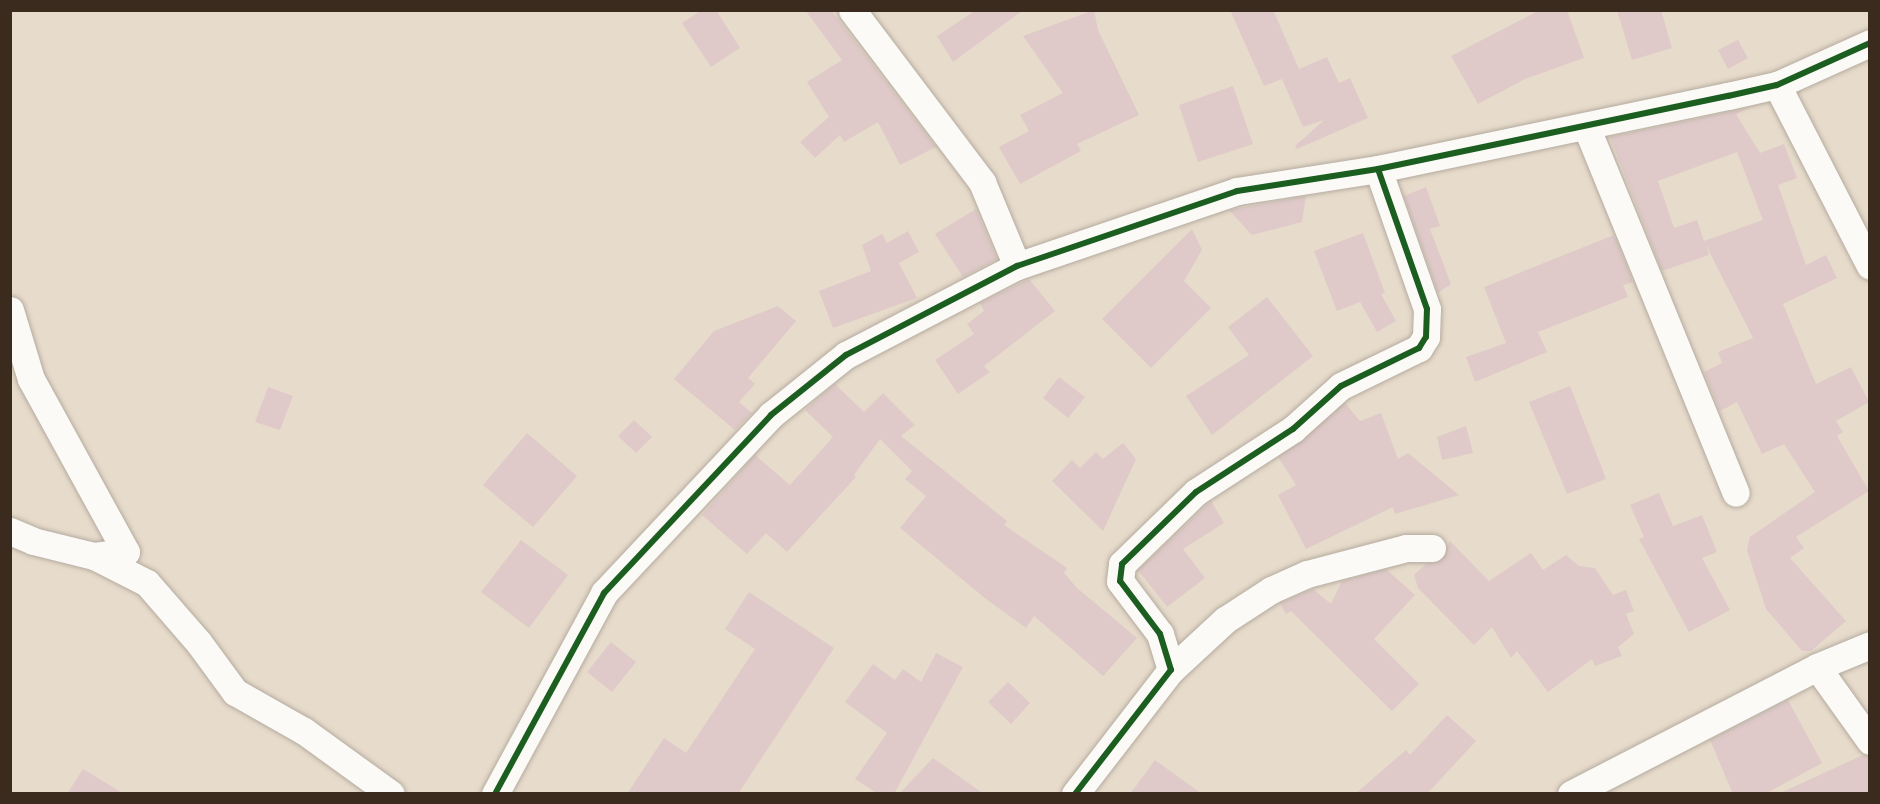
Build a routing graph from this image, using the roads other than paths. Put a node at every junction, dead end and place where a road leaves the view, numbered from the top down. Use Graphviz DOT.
graph roads {
  1 [pos="852,10"];
  2 [pos="1869,43"];
  3 [pos="1777,85"];
  4 [pos="1586,126"];
  5 [pos="1378,169"];
  6 [pos="1869,266"];
  7 [pos="1017,267"];
  8 [pos="10,310"];
  9 [pos="1736,493"];
  10 [pos="10,531"];
  11 [pos="1432,548"];
  12 [pos="94,556"];
  13 [pos="1869,645"];
  14 [pos="1817,667"];
  15 [pos="1171,670"];
  16 [pos="1869,741"];
  17 [pos="391,794"];
  18 [pos="495,794"];
  19 [pos="1075,794"];
  20 [pos="1571,794"];
  1 -- 7 [label="street"];
  2 -- 3 [label="street"];
  3 -- 4 [label="street"];
  3 -- 6 [label="street"];
  4 -- 5 [label="street"];
  4 -- 9 [label="street"];
  5 -- 7 [label="street"];
  5 -- 15 [label="street"];
  7 -- 18 [label="street"];
  8 -- 12 [label="street"];
  10 -- 12 [label="street"];
  11 -- 15 [label="street"];
  12 -- 17 [label="street"];
  13 -- 14 [label="street"];
  14 -- 16 [label="street"];
  14 -- 20 [label="street"];
  15 -- 19 [label="street"];
}
